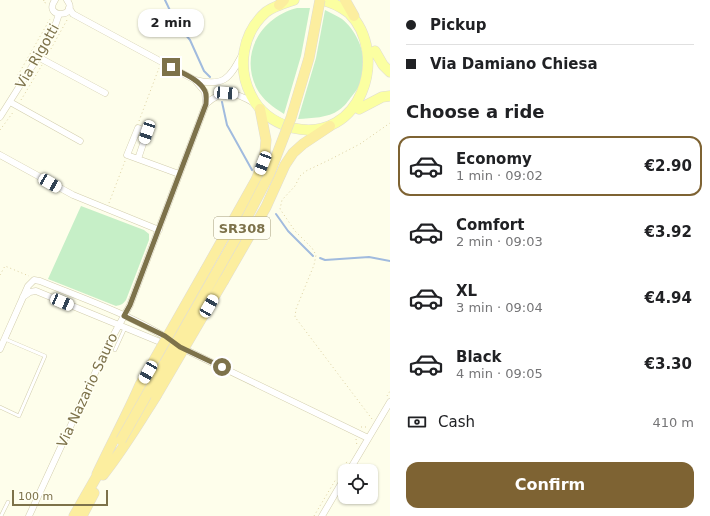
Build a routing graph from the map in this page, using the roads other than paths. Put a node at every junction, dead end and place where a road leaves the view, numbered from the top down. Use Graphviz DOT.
graph roads {
  1 [pos="68,0"];
  2 [pos="294,0"];
  3 [pos="321,0"];
  4 [pos="345,0"];
  5 [pos="52,2"];
  6 [pos="281,2"];
  7 [pos="69,8"];
  8 [pos="59,14"];
  9 [pos="354,16"];
  10 [pos="371,42"];
  11 [pos="244,52"];
  12 [pos="38,57"];
  13 [pos="390,72"];
  14 [pos="195,80"];
  15 [pos="105,93"];
  16 [pos="390,96"];
  17 [pos="10,102"];
  18 [pos="206,104"];
  19 [pos="258,106"];
  20 [pos="352,114"];
  21 [pos="0,117"];
  22 [pos="330,126"];
  23 [pos="80,141"];
  24 [pos="0,156"];
  25 [pos="138,159"];
  26 [pos="179,174"];
  27 [pos="159,230"];
  28 [pos="23,297"];
  29 [pos="124,316"];
  30 [pos="118,325"];
  31 [pos="125,328"];
  32 [pos="5,339"];
  33 [pos="180,347"];
  34 [pos="0,349"];
  35 [pos="115,350"];
  36 [pos="390,402"];
  37 [pos="0,407"];
  38 [pos="368,438"];
  39 [pos="352,464"];
  40 [pos="100,475"];
  41 [pos="338,489"];
  42 [pos="8,502"];
  43 [pos="1,516"];
  44 [pos="29,516"];
  45 [pos="74,516"];
  46 [pos="82,516"];
  47 [pos="323,516"];
  1 -- 7 [label="street"];
  2 -- 6 [label="main road"];
  3 -- 9 [label="main road"];
  3 -- 40 [label="highway, SR308, bridge"];
  4 -- 9 [label="highway"];
  5 -- 8 [label="street"];
  6 -- 11 [label="main road"];
  7 -- 8 [label="street"];
  7 -- 14 [label="street"];
  8 -- 12 [label="street, Via Rigotti"];
  9 -- 10 [label="main road"];
  10 -- 13 [label="main road"];
  10 -- 20 [label="main road"];
  11 -- 14 [label="street"];
  11 -- 19 [label="main road"];
  12 -- 15 [label="street"];
  12 -- 17 [label="street, Via Rigotti"];
  14 -- 18 [label="street"];
  16 -- 20 [label="main road"];
  17 -- 21 [label="street, Via Rigotti"];
  17 -- 23 [label="street"];
  18 -- 19 [label="street"];
  18 -- 26 [label="street, Via Nazario Sauro"];
  19 -- 22 [label="main road"];
  19 -- 40 [label="highway, bridge"];
  20 -- 22 [label="main road"];
  22 -- 40 [label="highway, bridge"];
  24 -- 27 [label="street"];
  25 -- 25 [label="street"];
  25 -- 26 [label="street"];
  26 -- 27 [label="street, Via Nazario Sauro"];
  27 -- 29 [label="street, Via Nazario Sauro"];
  28 -- 29 [label="street"];
  28 -- 30 [label="street"];
  28 -- 32 [label="street"];
  29 -- 30 [label="street, Via Nazario Sauro"];
  29 -- 33 [label="street"];
  30 -- 31 [label="street"];
  30 -- 44 [label="street, Via Nazario Sauro"];
  31 -- 33 [label="street"];
  31 -- 35 [label="lane"];
  32 -- 34 [label="street"];
  32 -- 37 [label="lane"];
  33 -- 38 [label="street"];
  36 -- 38 [label="street"];
  38 -- 39 [label="street"];
  40 -- 45 [label="highway, SR308"];
  40 -- 46 [label="highway, SR308"];
  41 -- 47 [label="street"];
  42 -- 43 [label="lane"];
}
